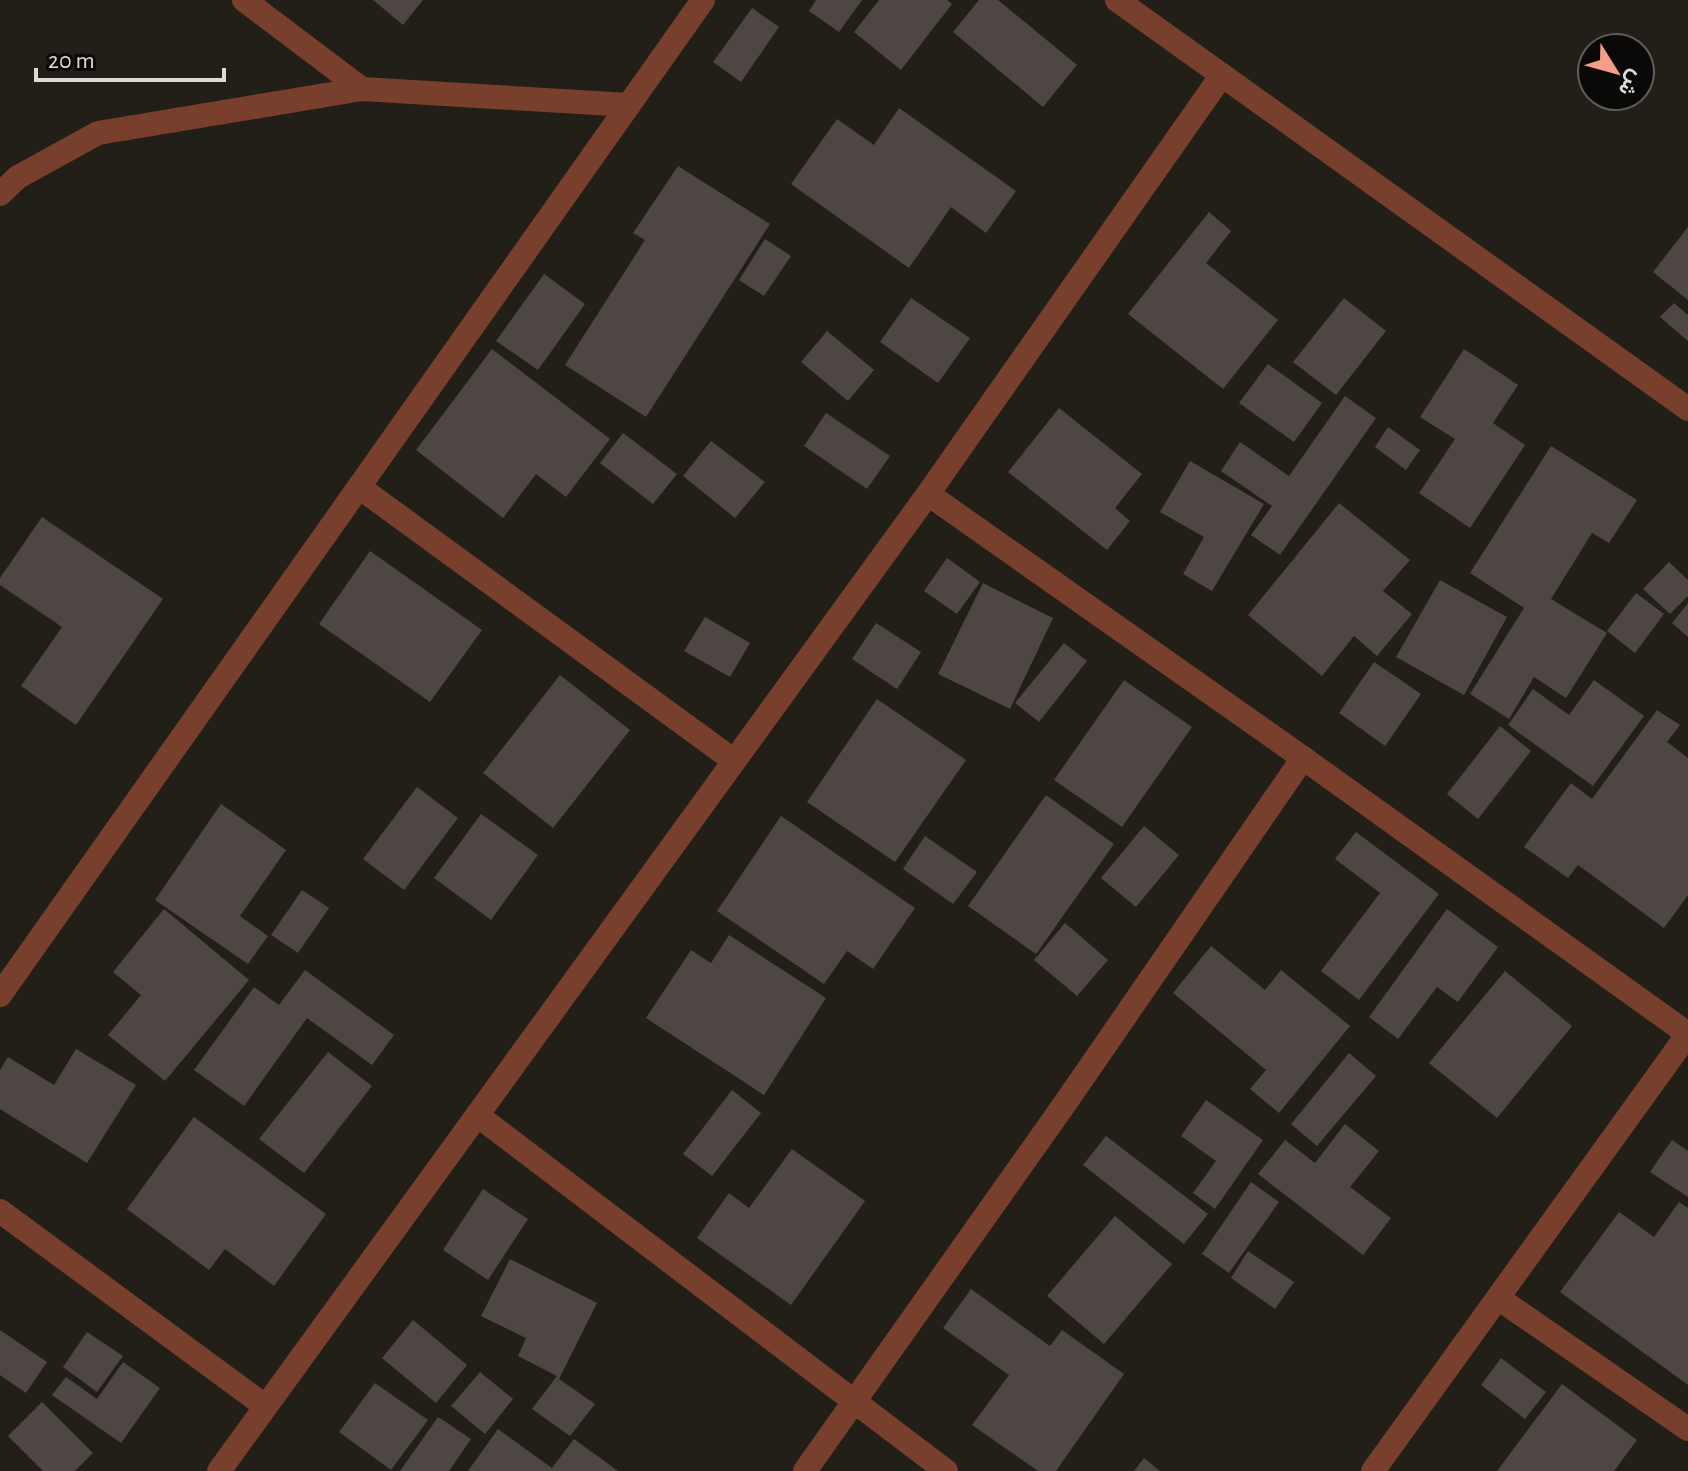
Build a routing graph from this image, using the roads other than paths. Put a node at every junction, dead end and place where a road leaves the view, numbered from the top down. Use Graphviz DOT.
graph roads {
  1 [pos="244,0"];
  2 [pos="703,0"];
  3 [pos="1117,0"];
  4 [pos="1222,75"];
  5 [pos="362,89"];
  6 [pos="629,105"];
  7 [pos="0,194"];
  8 [pos="1688,409"];
  9 [pos="359,487"];
  10 [pos="928,494"];
  11 [pos="1303,758"];
  12 [pos="733,760"];
  13 [pos="0,995"];
  14 [pos="1688,1034"];
  15 [pos="477,1115"];
  16 [pos="0,1211"];
  17 [pos="1498,1298"];
  18 [pos="854,1401"];
  19 [pos="265,1406"];
  20 [pos="1688,1429"];
  21 [pos="219,1471"];
  22 [pos="805,1471"];
  23 [pos="946,1471"];
  24 [pos="1373,1471"];
  1 -- 5 [label="street"];
  2 -- 6 [label="street"];
  3 -- 4 [label="street"];
  4 -- 8 [label="street"];
  4 -- 10 [label="street"];
  5 -- 6 [label="street"];
  5 -- 7 [label="street"];
  6 -- 9 [label="street"];
  9 -- 12 [label="street"];
  9 -- 13 [label="street"];
  10 -- 11 [label="street"];
  10 -- 12 [label="street"];
  11 -- 14 [label="street"];
  11 -- 18 [label="street"];
  12 -- 15 [label="street"];
  14 -- 17 [label="street"];
  15 -- 18 [label="street"];
  15 -- 19 [label="street"];
  16 -- 19 [label="street"];
  17 -- 20 [label="street"];
  17 -- 24 [label="street"];
  18 -- 22 [label="street"];
  18 -- 23 [label="street"];
  19 -- 21 [label="street"];
}
